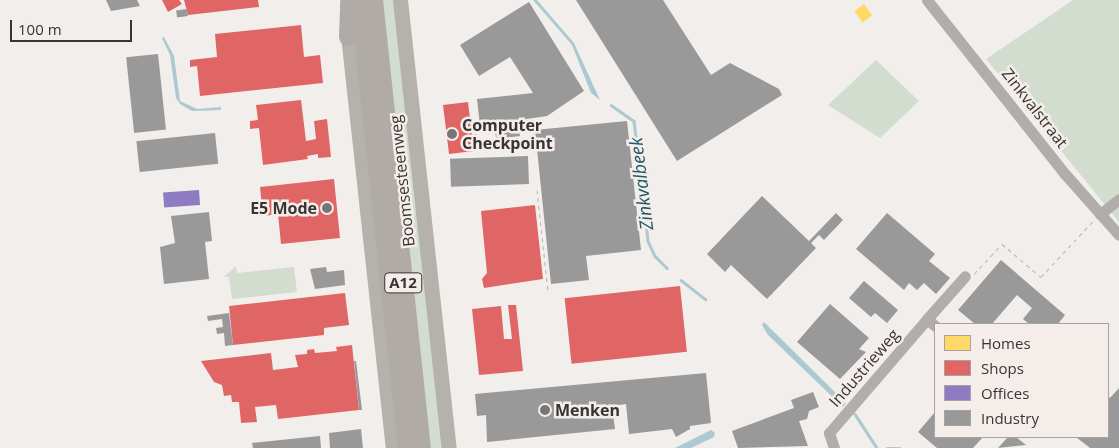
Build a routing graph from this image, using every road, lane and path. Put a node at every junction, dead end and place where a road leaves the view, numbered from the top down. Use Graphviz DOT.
graph roads {
  1 [pos="344,0"];
  2 [pos="349,0"];
  3 [pos="359,0"];
  4 [pos="374,0"];
  5 [pos="400,0"];
  6 [pos="927,0"];
  7 [pos="348,37"];
  8 [pos="537,190"];
  9 [pos="1119,199"];
  10 [pos="1100,214"];
  11 [pos="1119,235"];
  12 [pos="965,276"];
  13 [pos="548,291"];
  14 [pos="931,323"];
  15 [pos="393,448"];
  16 [pos="407,448"];
  17 [pos="422,448"];
  18 [pos="449,448"];
  19 [pos="834,448"];
  1 -- 7 [label="main road"];
  2 -- 7 [label="highway"];
  3 -- 16 [label="highway, A12"];
  4 -- 17 [label="highway, A12"];
  5 -- 18 [label="main road, Boomsesteenweg"];
  6 -- 10 [label="street, Zinkvalstraat"];
  7 -- 15 [label="main road"];
  8 -- 13 [label="path"];
  9 -- 10 [label="street"];
  10 -- 11 [label="street, Zinkvalstraat"];
  10 -- 12 [label="path"];
  12 -- 14 [label="street"];
  14 -- 19 [label="street, Industrieweg"];
}
